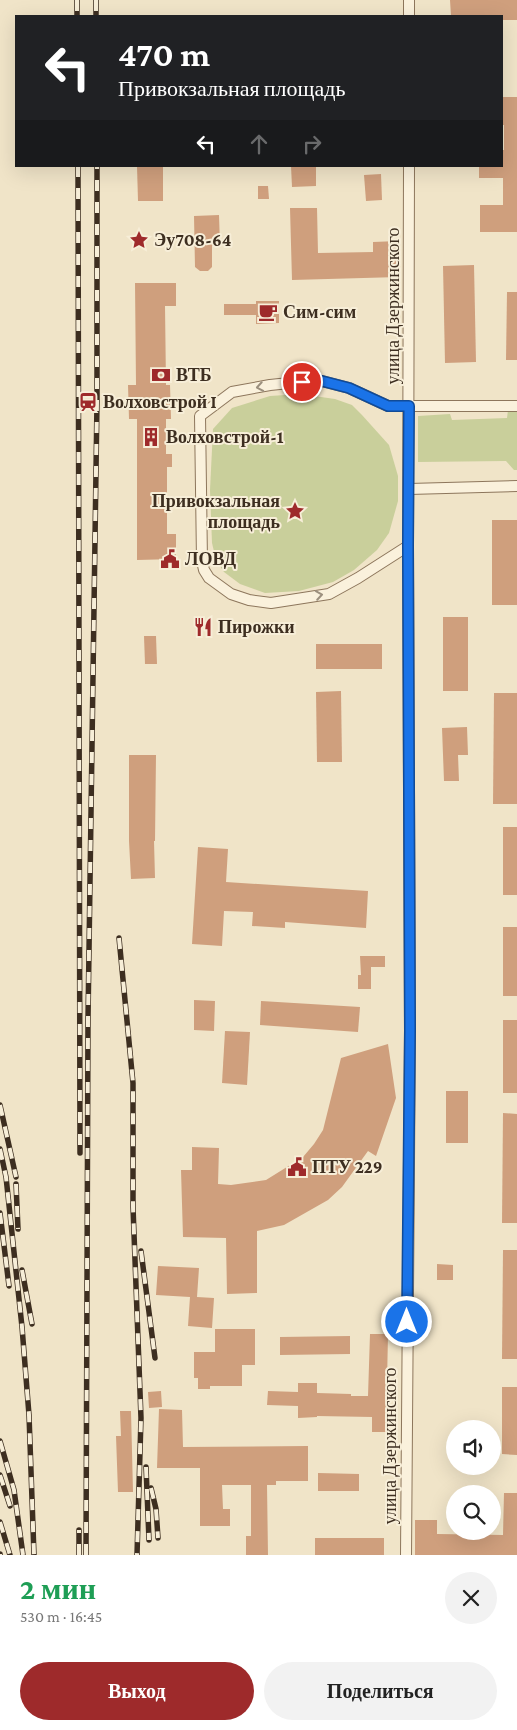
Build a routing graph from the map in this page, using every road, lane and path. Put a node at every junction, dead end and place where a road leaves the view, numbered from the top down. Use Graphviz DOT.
graph roads {
  1 [pos="409,0"];
  2 [pos="409,15"];
  3 [pos="409,167"];
  4 [pos="409,406"];
  5 [pos="517,406"];
  6 [pos="517,486"];
  7 [pos="408,489"];
  8 [pos="408,546"];
  9 [pos="406,1555"];
  1 -- 2 [label="street"];
  3 -- 4 [label="street, улица Дзержинского"];
  4 -- 5 [label="street"];
  4 -- 7 [label="street, улица Дзержинского"];
  4 -- 8 [label="street, one-way"];
  6 -- 7 [label="street"];
  7 -- 8 [label="street, улица Дзержинского"];
  8 -- 9 [label="street, улица Дзержинского"];
}
